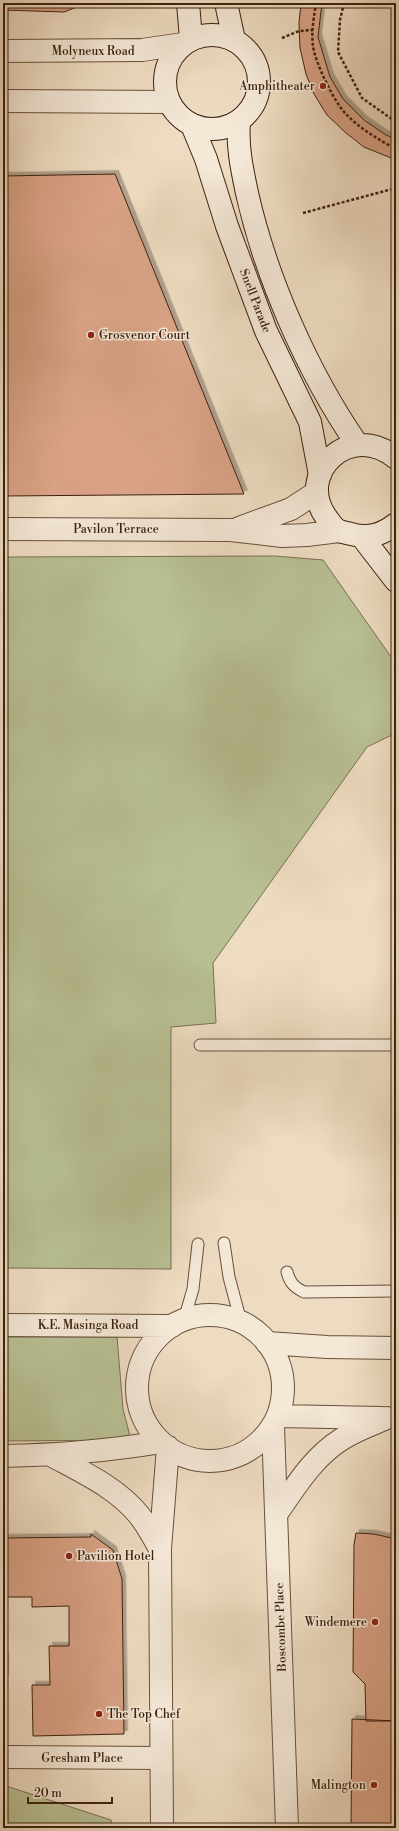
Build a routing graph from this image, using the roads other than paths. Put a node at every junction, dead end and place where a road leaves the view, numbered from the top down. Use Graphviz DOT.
graph roads {
  1 [pos="188,3"];
  2 [pos="226,3"];
  3 [pos="234,40"];
  4 [pos="187,41"];
  5 [pos="3,51"];
  6 [pos="3,100"];
  7 [pos="169,102"];
  8 [pos="238,122"];
  9 [pos="192,125"];
  10 [pos="357,444"];
  11 [pos="396,458"];
  12 [pos="318,483"];
  13 [pos="396,524"];
  14 [pos="3,529"];
  15 [pos="230,530"];
  16 [pos="339,530"];
  17 [pos="362,537"];
  18 [pos="396,581"];
  19 [pos="200,1045"];
  20 [pos="396,1045"];
  21 [pos="198,1244"];
  22 [pos="224,1244"];
  23 [pos="287,1272"];
  24 [pos="396,1292"];
  25 [pos="241,1322"];
  26 [pos="178,1323"];
  27 [pos="3,1324"];
  28 [pos="268,1343"];
  29 [pos="396,1348"];
  30 [pos="392,1418"];
  31 [pos="276,1421"];
  32 [pos="165,1445"];
  33 [pos="51,1455"];
  34 [pos="3,1456"];
  35 [pos="277,1513"];
  36 [pos="160,1549"];
  37 [pos="3,1758"];
  38 [pos="161,1758"];
  39 [pos="162,1828"];
  40 [pos="287,1828"];
  1 -- 4 [label="street"];
  2 -- 3 [label="street"];
  3 -- 4 [label="street"];
  3 -- 8 [label="street"];
  4 -- 5 [label="street, Molyneux Road"];
  4 -- 7 [label="street"];
  6 -- 7 [label="street"];
  7 -- 9 [label="street"];
  8 -- 9 [label="street"];
  8 -- 10 [label="street, Snell Parade"];
  9 -- 12 [label="street, Snell Parade"];
  10 -- 11 [label="street"];
  10 -- 12 [label="street"];
  12 -- 15 [label="street, Pavilon Terrace"];
  12 -- 16 [label="street, Snell Parade"];
  13 -- 17 [label="street, Snell Parade"];
  14 -- 15 [label="street, Pavilon Terrace"];
  15 -- 16 [label="street, Pavilon Terrace"];
  16 -- 17 [label="street, Snell Parade"];
  17 -- 18 [label="street"];
  19 -- 20 [label="lane"];
  21 -- 26 [label="lane"];
  22 -- 25 [label="lane"];
  23 -- 24 [label="lane"];
  25 -- 26 [label="street"];
  25 -- 28 [label="street"];
  26 -- 27 [label="street, K.E. Masinga Road"];
  26 -- 32 [label="street"];
  28 -- 29 [label="street"];
  28 -- 31 [label="street"];
  30 -- 31 [label="street"];
  30 -- 35 [label="street"];
  31 -- 32 [label="street"];
  31 -- 35 [label="street, Boscombe Place"];
  32 -- 33 [label="street"];
  32 -- 36 [label="street"];
  33 -- 34 [label="street"];
  33 -- 36 [label="street"];
  35 -- 40 [label="street, Boscombe Place"];
  36 -- 38 [label="street"];
  37 -- 38 [label="street, Gresham Place"];
  38 -- 39 [label="street"];
}
